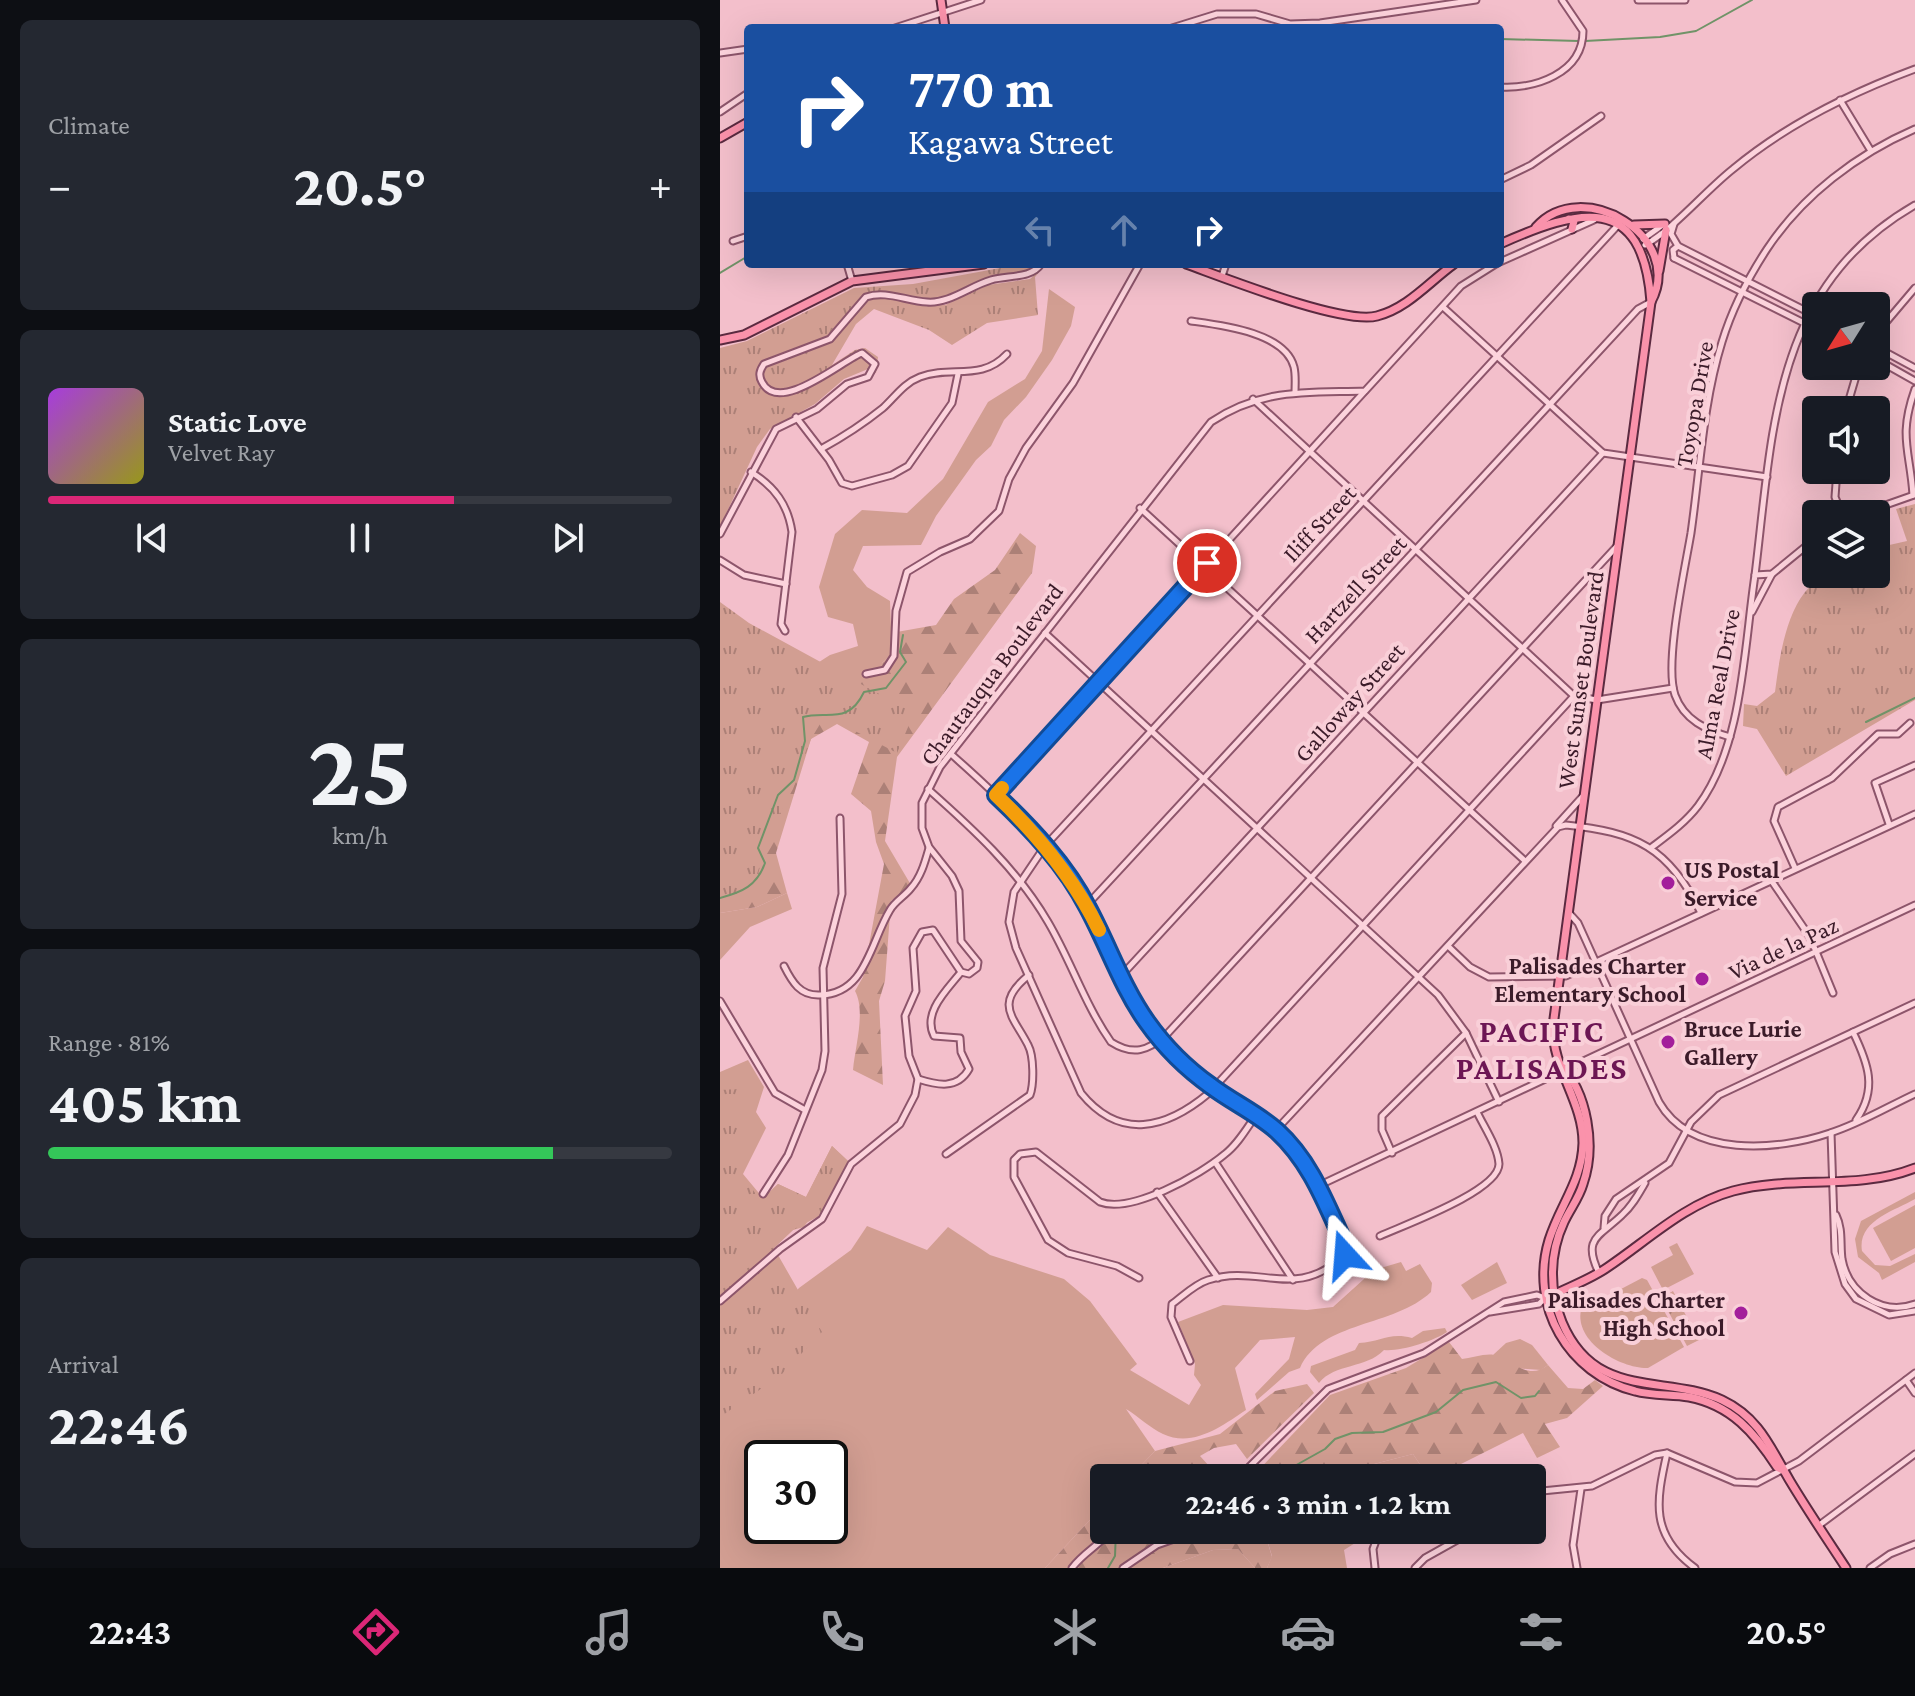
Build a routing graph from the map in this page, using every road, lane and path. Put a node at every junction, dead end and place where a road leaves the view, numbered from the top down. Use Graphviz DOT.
graph roads {
  1 [pos="941,0"];
  2 [pos="981,0"];
  3 [pos="1476,0"];
  4 [pos="1562,0"];
  5 [pos="1638,0"];
  6 [pos="1685,0"];
  7 [pos="945,14"];
  8 [pos="909,24"];
  9 [pos="945,24"];
  10 [pos="1185,24"];
  11 [pos="1290,24"];
  12 [pos="1290,24"];
  13 [pos="744,50"];
  14 [pos="720,53"];
  15 [pos="1915,69"];
  16 [pos="1504,87"];
  17 [pos="744,96"];
  18 [pos="1840,100"];
  19 [pos="720,112"];
  20 [pos="1601,116"];
  21 [pos="744,124"];
  22 [pos="1915,129"];
  23 [pos="720,138"];
  24 [pos="1871,151"];
  25 [pos="1504,178"];
  26 [pos="1915,205"];
  27 [pos="1599,218"];
  28 [pos="1676,218"];
  29 [pos="1563,219"];
  30 [pos="1619,224"];
  31 [pos="1631,224"];
  32 [pos="1666,227"];
  33 [pos="1534,229"];
  34 [pos="1572,229"];
  35 [pos="744,237"];
  36 [pos="733,241"];
  37 [pos="1504,242"];
  38 [pos="1643,243"];
  39 [pos="1678,246"];
  40 [pos="1674,258"];
  41 [pos="1504,260"];
  42 [pos="848,268"];
  43 [pos="953,268"];
  44 [pos="1038,268"];
  45 [pos="1138,268"];
  46 [pos="1198,268"];
  47 [pos="1225,268"];
  48 [pos="1449,268"];
  49 [pos="1489,268"];
  50 [pos="1659,272"];
  51 [pos="1222,276"];
  52 [pos="852,281"];
  53 [pos="1749,281"];
  54 [pos="1915,288"];
  55 [pos="1743,291"];
  56 [pos="1825,292"];
  57 [pos="1651,302"];
  58 [pos="1443,307"];
  59 [pos="1802,308"];
  60 [pos="1890,317"];
  61 [pos="1191,321"];
  62 [pos="1802,321"];
  63 [pos="1802,325"];
  64 [pos="720,340"];
  65 [pos="1007,354"];
  66 [pos="1890,355"];
  67 [pos="1497,356"];
  68 [pos="1890,367"];
  69 [pos="1915,368"];
  70 [pos="958,374"];
  71 [pos="1915,381"];
  72 [pos="1915,389"];
  73 [pos="1365,391"];
  74 [pos="1295,393"];
  75 [pos="1253,399"];
  76 [pos="1550,405"];
  77 [pos="796,417"];
  78 [pos="821,449"];
  79 [pos="1309,453"];
  80 [pos="1603,453"];
  81 [pos="1631,458"];
  82 [pos="1700,467"];
  83 [pos="751,472"];
  84 [pos="1767,477"];
  85 [pos="1914,495"];
  86 [pos="1361,503"];
  87 [pos="1890,503"];
  88 [pos="1140,508"];
  89 [pos="720,534"];
  90 [pos="1618,544"];
  91 [pos="1802,549"];
  92 [pos="1415,551"];
  93 [pos="720,560"];
  94 [pos="1204,567"];
  95 [pos="1772,574"];
  96 [pos="1755,575"];
  97 [pos="786,584"];
  98 [pos="1468,599"];
  99 [pos="1257,615"];
  100 [pos="1749,617"];
  101 [pos="785,631"];
  102 [pos="1045,633"];
  103 [pos="1520,648"];
  104 [pos="1310,664"];
  105 [pos="866,674"];
  106 [pos="1098,681"];
  107 [pos="1673,688"];
  108 [pos="1574,696"];
  109 [pos="1597,700"];
  110 [pos="1363,713"];
  111 [pos="1910,723"];
  112 [pos="1152,730"];
  113 [pos="1730,737"];
  114 [pos="951,754"];
  115 [pos="1416,762"];
  116 [pos="1915,765"];
  117 [pos="1205,779"];
  118 [pos="928,789"];
  119 [pos="1585,794"];
  120 [pos="996,795"];
  121 [pos="1469,810"];
  122 [pos="1915,814"];
  123 [pos="840,818"];
  124 [pos="1889,824"];
  125 [pos="1580,827"];
  126 [pos="1258,828"];
  127 [pos="1554,830"];
  128 [pos="1045,846"];
  129 [pos="929,847"];
  130 [pos="1652,847"];
  131 [pos="1525,861"];
  132 [pos="1795,868"];
  133 [pos="1311,876"];
  134 [pos="1019,880"];
  135 [pos="1771,880"];
  136 [pos="1087,905"];
  137 [pos="1915,905"];
  138 [pos="1569,913"];
  139 [pos="1701,913"];
  140 [pos="1364,926"];
  141 [pos="1448,946"];
  142 [pos="1816,953"];
  143 [pos="1596,962"];
  144 [pos="784,966"];
  145 [pos="961,972"];
  146 [pos="1029,975"];
  147 [pos="1121,976"];
  148 [pos="1419,977"];
  149 [pos="1559,977"];
  150 [pos="1833,993"];
  151 [pos="821,995"];
  152 [pos="720,1001"];
  153 [pos="1915,1003"];
  154 [pos="1853,1032"];
  155 [pos="1466,1033"];
  156 [pos="1161,1040"];
  157 [pos="1631,1040"];
  158 [pos="1563,1072"];
  159 [pos="918,1079"];
  160 [pos="1213,1088"];
  161 [pos="1915,1094"];
  162 [pos="1499,1102"];
  163 [pos="805,1110"];
  164 [pos="1477,1112"];
  165 [pos="1256,1115"];
  166 [pos="1855,1122"];
  167 [pos="1276,1130"];
  168 [pos="1686,1131"];
  169 [pos="1831,1133"];
  170 [pos="1392,1153"];
  171 [pos="946,1154"];
  172 [pos="1215,1162"];
  173 [pos="1915,1168"];
  174 [pos="1645,1182"];
  175 [pos="1834,1183"];
  176 [pos="1318,1186"];
  177 [pos="1157,1192"];
  178 [pos="763,1194"];
  179 [pos="1836,1214"];
  180 [pos="1604,1228"];
  181 [pos="1380,1236"];
  182 [pos="1599,1273"];
  183 [pos="1139,1278"];
  184 [pos="1218,1278"];
  185 [pos="1293,1280"];
  186 [pos="1550,1296"];
  187 [pos="720,1301"];
  188 [pos="1915,1304"];
  189 [pos="1915,1311"];
  190 [pos="1489,1312"];
  191 [pos="1190,1361"];
  192 [pos="1915,1373"];
  193 [pos="1906,1380"];
  194 [pos="1915,1393"];
  195 [pos="1667,1453"];
  196 [pos="1915,1454"];
  197 [pos="1252,1464"];
  198 [pos="1783,1470"];
  199 [pos="1581,1489"];
  200 [pos="1546,1491"];
  201 [pos="1818,1526"];
  202 [pos="1100,1544"];
  203 [pos="1160,1544"];
  204 [pos="1375,1544"];
  205 [pos="1450,1544"];
  206 [pos="1915,1544"];
  207 [pos="1072,1568"];
  208 [pos="1123,1568"];
  209 [pos="1375,1568"];
  210 [pos="1415,1568"];
  211 [pos="1577,1568"];
  212 [pos="1695,1568"];
  213 [pos="1846,1568"];
  214 [pos="1870,1568"];
  1 -- 7 [label="main road"];
  2 -- 7 [label="street"];
  3 -- 11 [label="street"];
  4 -- 16 [label="street"];
  5 -- 6 [label="street"];
  7 -- 8 [label="street"];
  7 -- 9 [label="main road"];
  10 -- 12 [label="street"];
  13 -- 14 [label="street"];
  15 -- 18 [label="street"];
  17 -- 19 [label="street"];
  18 -- 24 [label="street"];
  18 -- 28 [label="street"];
  20 -- 25 [label="street"];
  21 -- 23 [label="main road"];
  22 -- 24 [label="street, Toyopa Drive"];
  24 -- 53 [label="street, Toyopa Drive"];
  26 -- 56 [label="street, Alma Real Drive"];
  27 -- 29 [label="main road, West Sunset Boulevard"];
  27 -- 30 [label="main road, West Sunset Boulevard"];
  27 -- 34 [label="street"];
  28 -- 32 [label="street"];
  28 -- 39 [label="street"];
  29 -- 33 [label="main road, West Sunset Boulevard"];
  29 -- 34 [label="main road"];
  30 -- 38 [label="main road, West Sunset Boulevard"];
  30 -- 67 [label="street, Iliff Street"];
  31 -- 32 [label="main road"];
  31 -- 33 [label="main road, West Sunset Boulevard"];
  31 -- 38 [label="main road, West Sunset Boulevard"];
  32 -- 38 [label="street"];
  32 -- 50 [label="main road"];
  33 -- 37 [label="main road, West Sunset Boulevard"];
  34 -- 41 [label="street"];
  35 -- 36 [label="street"];
  38 -- 50 [label="main road, West Sunset Boulevard"];
  38 -- 57 [label="main road, West Sunset Boulevard"];
  39 -- 40 [label="street"];
  39 -- 53 [label="street"];
  40 -- 50 [label="street"];
  40 -- 55 [label="street"];
  42 -- 52 [label="street"];
  43 -- 52 [label="main road"];
  44 -- 77 [label="street"];
  45 -- 105 [label="street"];
  46 -- 51 [label="main road"];
  47 -- 51 [label="street"];
  48 -- 51 [label="main road"];
  49 -- 58 [label="street"];
  50 -- 57 [label="main road, West Sunset Boulevard"];
  52 -- 64 [label="main road"];
  53 -- 55 [label="street, Toyopa Drive"];
  53 -- 59 [label="street"];
  54 -- 60 [label="street"];
  55 -- 62 [label="street"];
  55 -- 82 [label="street, Toyopa Drive"];
  57 -- 76 [label="street, Hartzell Street"];
  57 -- 81 [label="main road, West Sunset Boulevard"];
  58 -- 67 [label="street"];
  58 -- 73 [label="street"];
  61 -- 74 [label="street"];
  63 -- 84 [label="street, Alma Real Drive"];
  65 -- 70 [label="street"];
  66 -- 69 [label="street"];
  67 -- 76 [label="street"];
  67 -- 86 [label="street, Iliff Street"];
  68 -- 71 [label="street"];
  70 -- 78 [label="street"];
  70 -- 78 [label="street"];
  72 -- 85 [label="street"];
  73 -- 74 [label="street, Chautauqua Boulevard"];
  73 -- 79 [label="street"];
  74 -- 75 [label="street, Chautauqua Boulevard"];
  75 -- 79 [label="street"];
  75 -- 88 [label="street, Chautauqua Boulevard"];
  76 -- 80 [label="street"];
  76 -- 92 [label="street, Hartzell Street"];
  77 -- 78 [label="street"];
  77 -- 83 [label="street"];
  79 -- 86 [label="street"];
  79 -- 94 [label="street"];
  80 -- 81 [label="street"];
  80 -- 98 [label="street, Galloway Street"];
  81 -- 82 [label="street"];
  81 -- 90 [label="main road, West Sunset Boulevard"];
  82 -- 84 [label="street"];
  82 -- 107 [label="street, Toyopa Drive"];
  83 -- 89 [label="street"];
  83 -- 97 [label="street"];
  84 -- 96 [label="street, Alma Real Drive"];
  85 -- 87 [label="street"];
  86 -- 92 [label="street"];
  86 -- 99 [label="street, Iliff Street"];
  88 -- 94 [label="street"];
  88 -- 102 [label="street, Chautauqua Boulevard"];
  90 -- 103 [label="street"];
  90 -- 109 [label="main road, West Sunset Boulevard"];
  91 -- 95 [label="street"];
  92 -- 98 [label="street"];
  92 -- 104 [label="street, Hartzell Street"];
  93 -- 97 [label="street"];
  94 -- 99 [label="street"];
  94 -- 106 [label="street"];
  95 -- 96 [label="street"];
  95 -- 100 [label="street"];
  96 -- 100 [label="street, Alma Real Drive"];
  97 -- 101 [label="street"];
  98 -- 103 [label="street"];
  98 -- 110 [label="street, Galloway Street"];
  99 -- 104 [label="street"];
  99 -- 112 [label="street, Iliff Street"];
  100 -- 113 [label="street, Alma Real Drive"];
  102 -- 106 [label="street"];
  102 -- 114 [label="street, Chautauqua Boulevard"];
  103 -- 108 [label="street"];
  103 -- 115 [label="street"];
  104 -- 110 [label="street"];
  104 -- 117 [label="street, Hartzell Street"];
  106 -- 112 [label="street"];
  106 -- 120 [label="street"];
  107 -- 109 [label="street"];
  107 -- 113 [label="street"];
  108 -- 109 [label="street"];
  108 -- 121 [label="street"];
  109 -- 119 [label="main road, West Sunset Boulevard"];
  110 -- 115 [label="street"];
  110 -- 126 [label="street, Galloway Street"];
  111 -- 132 [label="street"];
  112 -- 117 [label="street"];
  112 -- 128 [label="street, Iliff Street"];
  113 -- 130 [label="street, Alma Real Drive"];
  114 -- 118 [label="street, Chautauqua Boulevard"];
  114 -- 120 [label="street"];
  115 -- 121 [label="street"];
  115 -- 133 [label="street"];
  116 -- 124 [label="street"];
  117 -- 126 [label="street"];
  117 -- 136 [label="street, Hartzell Street"];
  118 -- 129 [label="street, Chautauqua Boulevard"];
  118 -- 134 [label="street"];
  119 -- 125 [label="main road, West Sunset Boulevard"];
  119 -- 127 [label="street"];
  120 -- 128 [label="street"];
  121 -- 131 [label="street"];
  121 -- 140 [label="street"];
  122 -- 124 [label="street"];
  123 -- 151 [label="street"];
  124 -- 132 [label="street"];
  125 -- 127 [label="street"];
  125 -- 130 [label="street"];
  125 -- 138 [label="main road, West Sunset Boulevard"];
  126 -- 133 [label="street"];
  126 -- 147 [label="street, Galloway Street"];
  127 -- 131 [label="street"];
  128 -- 134 [label="street, Iliff Street"];
  128 -- 136 [label="street"];
  129 -- 145 [label="street, Chautauqua Boulevard"];
  129 -- 151 [label="street"];
  130 -- 139 [label="street"];
  131 -- 141 [label="street"];
  132 -- 135 [label="street"];
  133 -- 140 [label="street"];
  133 -- 156 [label="street"];
  134 -- 146 [label="street"];
  134 -- 156 [label="street"];
  135 -- 139 [label="street"];
  135 -- 142 [label="street"];
  136 -- 147 [label="street"];
  137 -- 142 [label="street, Via de la Paz"];
  138 -- 143 [label="street"];
  138 -- 149 [label="main road, West Sunset Boulevard"];
  139 -- 143 [label="street"];
  140 -- 148 [label="street"];
  140 -- 160 [label="street"];
  141 -- 148 [label="street"];
  141 -- 149 [label="street"];
  142 -- 150 [label="street"];
  142 -- 157 [label="street, Via de la Paz"];
  143 -- 149 [label="street"];
  143 -- 157 [label="street"];
  144 -- 151 [label="street"];
  145 -- 159 [label="street"];
  145 -- 159 [label="street"];
  146 -- 160 [label="street"];
  146 -- 171 [label="street"];
  147 -- 156 [label="street"];
  148 -- 155 [label="street"];
  148 -- 167 [label="street"];
  149 -- 158 [label="main road, West Sunset Boulevard"];
  151 -- 163 [label="street"];
  152 -- 163 [label="street"];
  153 -- 154 [label="street"];
  154 -- 166 [label="street"];
  154 -- 168 [label="street"];
  155 -- 162 [label="street"];
  155 -- 170 [label="street"];
  156 -- 160 [label="street"];
  157 -- 158 [label="street, Via de la Paz"];
  157 -- 168 [label="street"];
  158 -- 162 [label="street, Via de la Paz"];
  158 -- 186 [label="main road, West Sunset Boulevard"];
  159 -- 187 [label="street"];
  160 -- 165 [label="street"];
  161 -- 166 [label="street"];
  162 -- 164 [label="street, Via de la Paz"];
  163 -- 178 [label="street"];
  164 -- 170 [label="street, Via de la Paz"];
  164 -- 181 [label="street"];
  165 -- 167 [label="street"];
  165 -- 172 [label="street"];
  166 -- 169 [label="street"];
  167 -- 176 [label="street"];
  168 -- 169 [label="street"];
  168 -- 174 [label="street"];
  169 -- 175 [label="street"];
  170 -- 176 [label="street, Via de la Paz"];
  172 -- 177 [label="street"];
  172 -- 185 [label="street"];
  173 -- 175 [label="main road"];
  174 -- 180 [label="street"];
  174 -- 180 [label="street"];
  175 -- 179 [label="street"];
  175 -- 182 [label="main road"];
  176 -- 185 [label="street"];
  177 -- 183 [label="street"];
  177 -- 184 [label="street"];
  179 -- 188 [label="street"];
  179 -- 189 [label="street"];
  180 -- 182 [label="street"];
  182 -- 186 [label="main road"];
  184 -- 185 [label="street"];
  184 -- 191 [label="street"];
  186 -- 190 [label="street"];
  186 -- 190 [label="street"];
  186 -- 198 [label="main road, West Sunset Boulevard"];
  190 -- 197 [label="street"];
  192 -- 193 [label="street"];
  193 -- 194 [label="street"];
  193 -- 198 [label="street"];
  195 -- 198 [label="street"];
  195 -- 199 [label="street"];
  195 -- 212 [label="street"];
  196 -- 201 [label="street"];
  198 -- 201 [label="main road, West Sunset Boulevard"];
  199 -- 200 [label="street"];
  199 -- 211 [label="street"];
  201 -- 213 [label="main road, West Sunset Boulevard"];
  202 -- 207 [label="street"];
  203 -- 208 [label="street"];
  204 -- 209 [label="street"];
  205 -- 210 [label="street"];
  206 -- 214 [label="street"];
}
